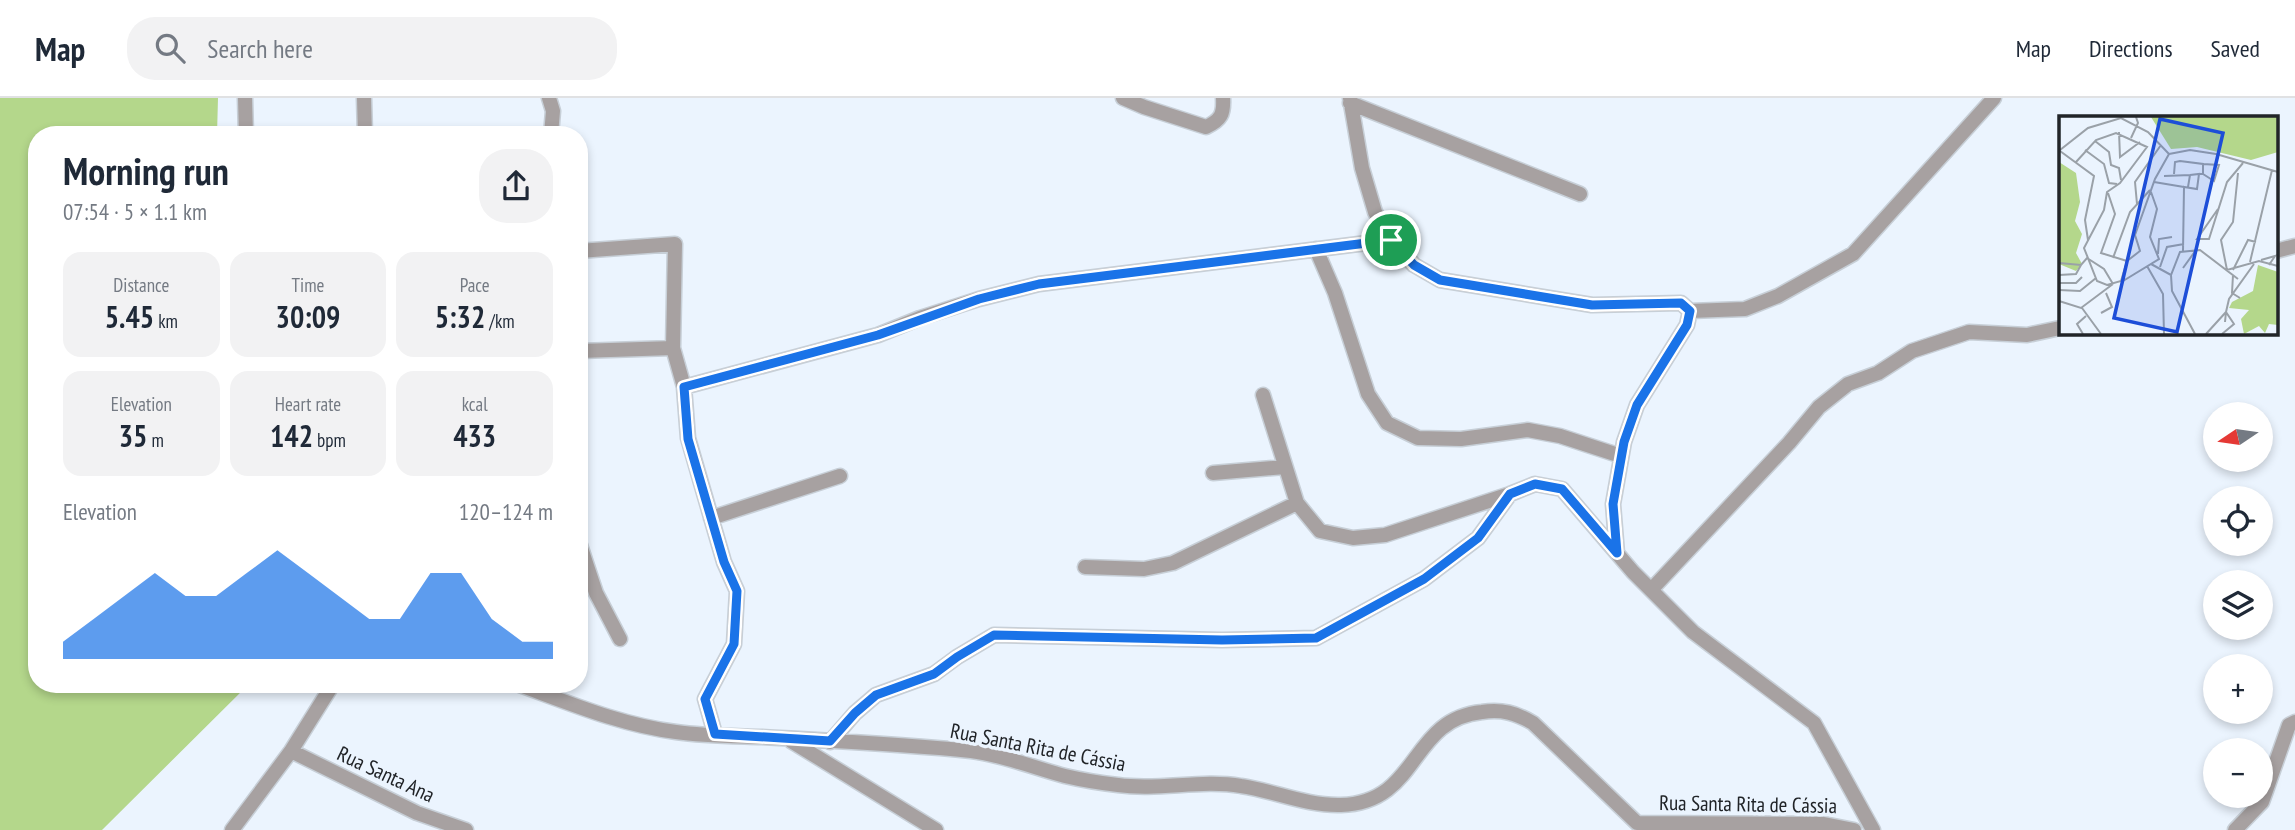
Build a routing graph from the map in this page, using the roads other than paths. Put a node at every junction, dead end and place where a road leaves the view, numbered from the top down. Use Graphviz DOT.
graph roads {
  1 [pos="245,98"];
  2 [pos="364,98"];
  3 [pos="549,98"];
  4 [pos="1124,98"];
  5 [pos="1223,98"];
  6 [pos="1994,98"];
  7 [pos="1350,100"];
  8 [pos="246,126"];
  9 [pos="365,126"];
  10 [pos="552,126"];
  11 [pos="1580,194"];
  12 [pos="1391,240"];
  13 [pos="2295,246"];
  14 [pos="1315,249"];
  15 [pos="588,250"];
  16 [pos="2278,250"];
  17 [pos="1690,311"];
  18 [pos="2059,328"];
  19 [pos="673,348"];
  20 [pos="588,351"];
  21 [pos="684,387"];
  22 [pos="1263,396"];
  23 [pos="1621,456"];
  24 [pos="1286,467"];
  25 [pos="1213,473"];
  26 [pos="840,476"];
  27 [pos="1510,494"];
  28 [pos="1297,503"];
  29 [pos="711,518"];
  30 [pos="1617,553"];
  31 [pos="1085,567"];
  32 [pos="588,569"];
  33 [pos="1651,590"];
  34 [pos="620,639"];
  35 [pos="327,693"];
  36 [pos="543,693"];
  37 [pos="2295,722"];
  38 [pos="715,734"];
  39 [pos="787,738"];
  40 [pos="830,741"];
  41 [pos="291,751"];
  42 [pos="1637,826"];
  43 [pos="232,830"];
  44 [pos="466,830"];
  45 [pos="936,830"];
  46 [pos="1854,830"];
  47 [pos="1873,830"];
  48 [pos="2235,830"];
  1 -- 8 [label="street"];
  2 -- 9 [label="street"];
  3 -- 10 [label="street"];
  4 -- 5 [label="street"];
  6 -- 17 [label="street"];
  7 -- 11 [label="street"];
  7 -- 12 [label="street"];
  12 -- 14 [label="street"];
  12 -- 17 [label="street"];
  13 -- 16 [label="street"];
  14 -- 21 [label="street"];
  14 -- 23 [label="street"];
  15 -- 19 [label="street"];
  17 -- 23 [label="street"];
  18 -- 33 [label="street"];
  19 -- 20 [label="street"];
  19 -- 21 [label="street"];
  21 -- 29 [label="street"];
  22 -- 24 [label="street"];
  23 -- 30 [label="street"];
  24 -- 25 [label="street"];
  24 -- 28 [label="street"];
  26 -- 29 [label="street"];
  27 -- 28 [label="street"];
  27 -- 30 [label="street"];
  27 -- 40 [label="street"];
  28 -- 31 [label="street"];
  29 -- 38 [label="street"];
  30 -- 33 [label="street"];
  32 -- 34 [label="street"];
  33 -- 47 [label="street"];
  35 -- 41 [label="street"];
  36 -- 38 [label="street, Rua Santa Rita de Cássia"];
  37 -- 48 [label="street"];
  38 -- 39 [label="street, Rua Santa Rita de Cássia"];
  39 -- 40 [label="street, Rua Santa Rita de Cássia"];
  39 -- 45 [label="street"];
  40 -- 42 [label="street, Rua Santa Rita de Cássia"];
  41 -- 43 [label="street"];
  41 -- 44 [label="street, Rua Santa Ana"];
  42 -- 46 [label="street, Rua Santa Rita de Cássia"];
}
